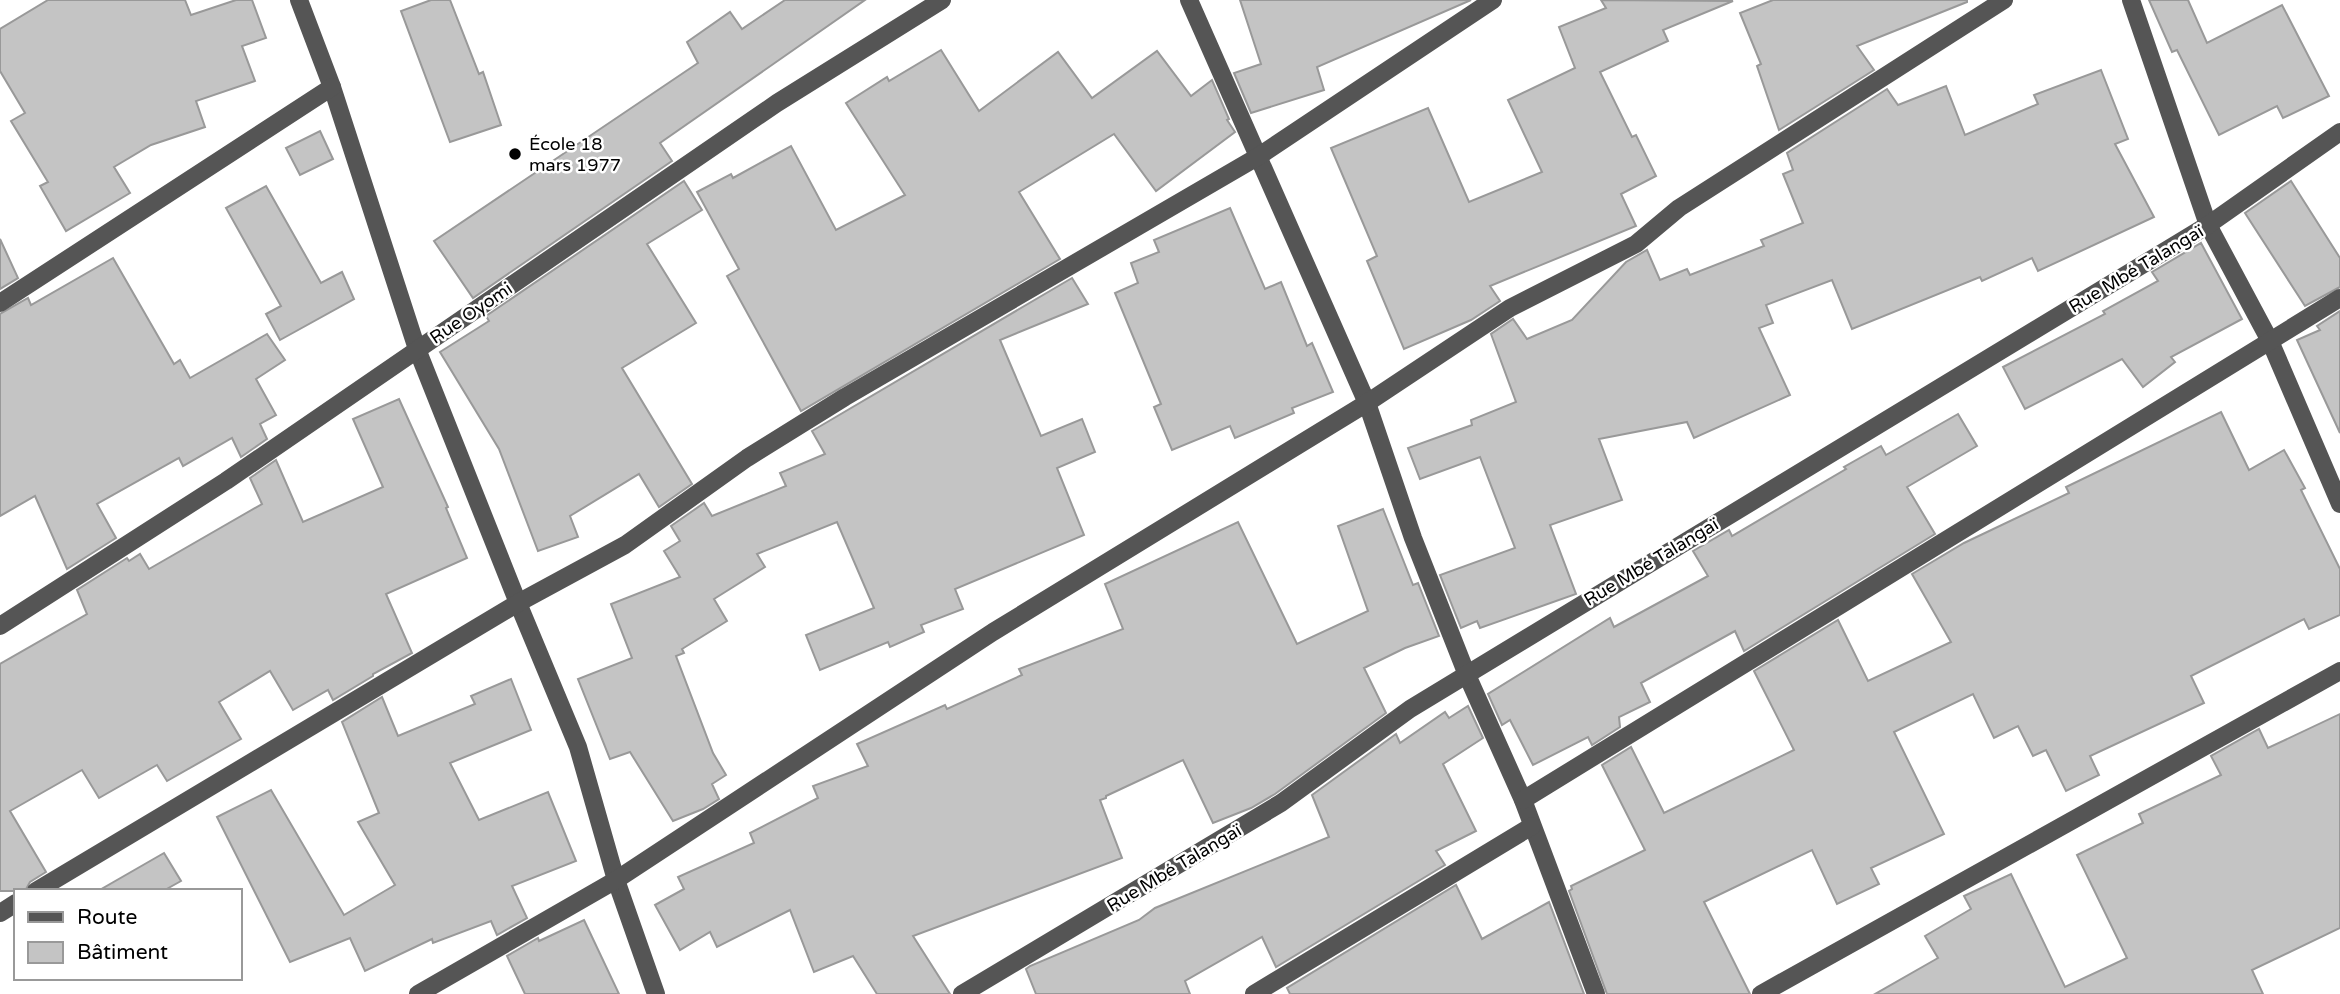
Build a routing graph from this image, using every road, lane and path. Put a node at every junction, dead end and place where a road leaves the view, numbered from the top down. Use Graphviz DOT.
graph roads {
  1 [pos="299,0"];
  2 [pos="942,0"];
  3 [pos="1189,0"];
  4 [pos="1493,0"];
  5 [pos="2004,0"];
  6 [pos="2131,0"];
  7 [pos="332,87"];
  8 [pos="2340,132"];
  9 [pos="1259,156"];
  10 [pos="2208,225"];
  11 [pos="2340,298"];
  12 [pos="0,303"];
  13 [pos="2270,341"];
  14 [pos="417,349"];
  15 [pos="1367,402"];
  16 [pos="2340,504"];
  17 [pos="518,603"];
  18 [pos="0,626"];
  19 [pos="2340,671"];
  20 [pos="1467,675"];
  21 [pos="1523,800"];
  22 [pos="1532,826"];
  23 [pos="616,880"];
  24 [pos="39,889"];
  25 [pos="418,994"];
  26 [pos="656,994"];
  27 [pos="962,994"];
  28 [pos="1254,994"];
  29 [pos="1596,994"];
  30 [pos="1761,994"];
  1 -- 7 [label="street"];
  2 -- 14 [label="street, Rue Oyomi"];
  3 -- 9 [label="street"];
  4 -- 9 [label="street"];
  5 -- 15 [label="street"];
  6 -- 10 [label="street"];
  7 -- 12 [label="street"];
  7 -- 14 [label="street"];
  8 -- 10 [label="street, Rue Mbé Talangaï"];
  9 -- 15 [label="street"];
  9 -- 17 [label="street"];
  10 -- 13 [label="street"];
  10 -- 20 [label="street, Rue Mbé Talangaï"];
  11 -- 13 [label="street"];
  13 -- 16 [label="street"];
  13 -- 21 [label="street"];
  14 -- 17 [label="street"];
  14 -- 18 [label="street, Rue Oyomi"];
  15 -- 20 [label="street"];
  15 -- 23 [label="street"];
  17 -- 23 [label="street"];
  17 -- 24 [label="street"];
  19 -- 30 [label="street"];
  20 -- 21 [label="street"];
  20 -- 27 [label="street, Rue Mbé Talangaï"];
  21 -- 22 [label="street"];
  22 -- 28 [label="street"];
  22 -- 29 [label="street"];
  23 -- 25 [label="street"];
  23 -- 26 [label="street"];
}
